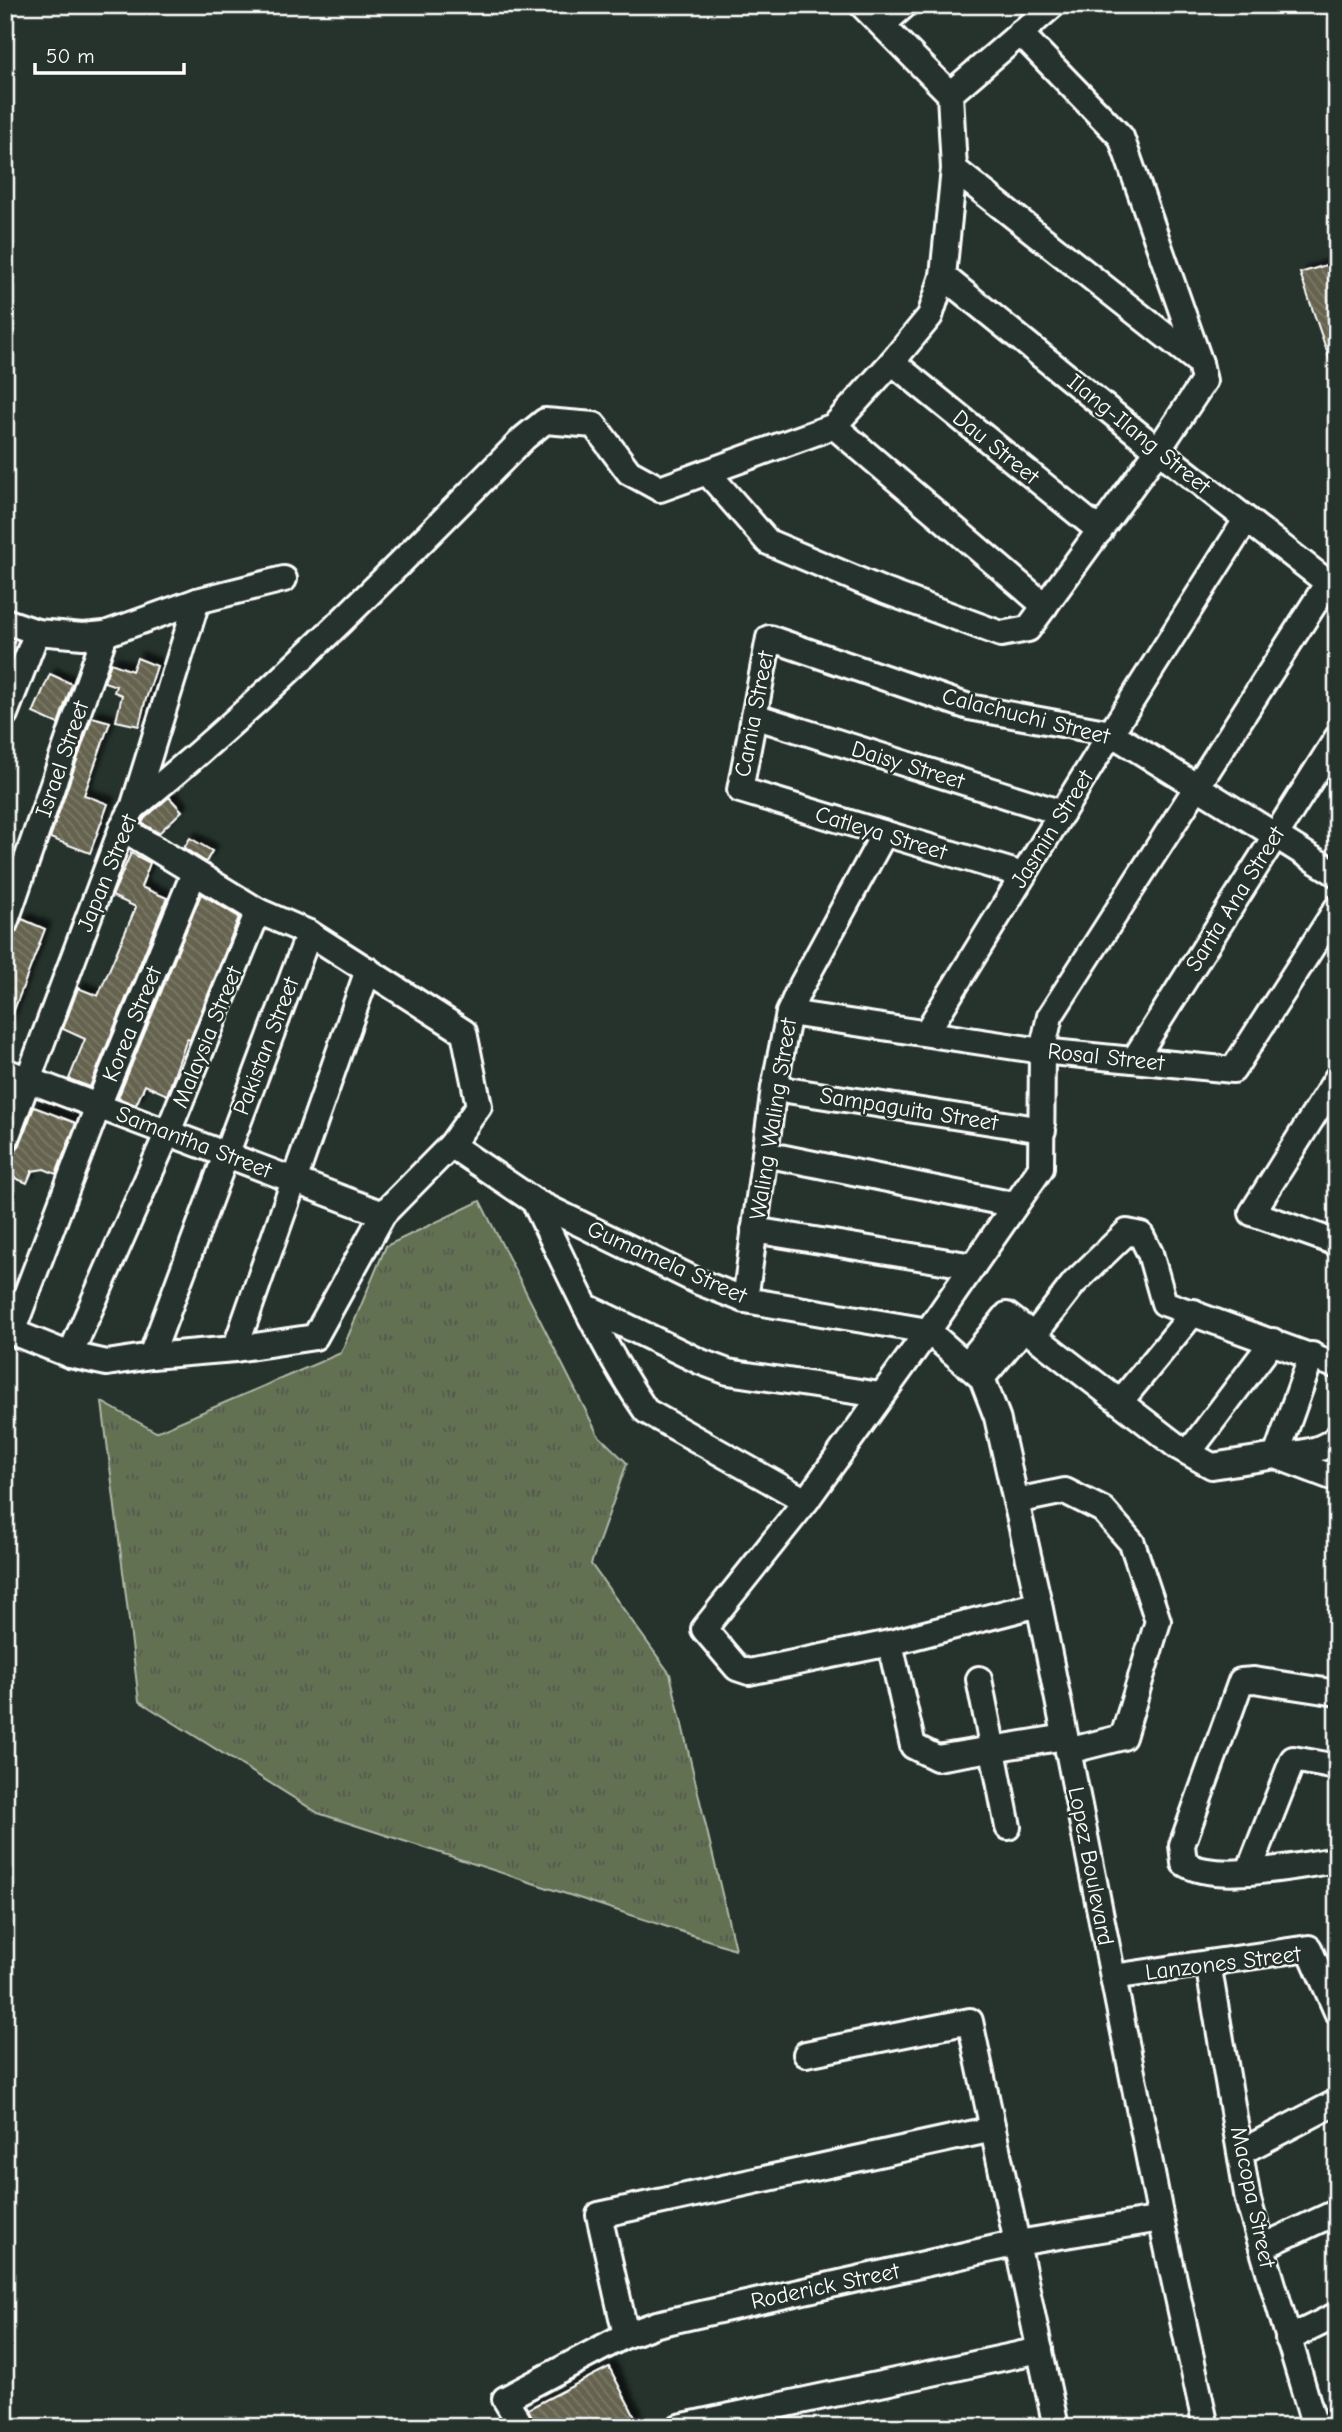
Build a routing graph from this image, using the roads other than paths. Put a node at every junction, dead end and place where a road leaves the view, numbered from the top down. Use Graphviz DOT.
graph roads {
  1 [pos="862,5"];
  2 [pos="905,5"];
  3 [pos="1053,5"];
  4 [pos="882,25"];
  5 [pos="1020,33"];
  6 [pos="950,94"];
  7 [pos="954,169"];
  8 [pos="943,276"];
  9 [pos="892,362"];
  10 [pos="1200,363"];
  11 [pos="834,426"];
  12 [pos="1158,450"];
  13 [pos="707,472"];
  14 [pos="1247,520"];
  15 [pos="1100,531"];
  16 [pos="284,579"];
  17 [pos="1332,587"];
  18 [pos="197,601"];
  19 [pos="1045,606"];
  20 [pos="5,621"];
  21 [pos="37,632"];
  22 [pos="105,634"];
  23 [pos="769,638"];
  24 [pos="5,714"];
  25 [pos="754,716"];
  26 [pos="1111,733"];
  27 [pos="1337,738"];
  28 [pos="1197,787"];
  29 [pos="740,790"];
  30 [pos="1062,813"];
  31 [pos="127,818"];
  32 [pos="884,834"];
  33 [pos="1275,836"];
  34 [pos="194,873"];
  35 [pos="1337,874"];
  36 [pos="1023,875"];
  37 [pos="1337,908"];
  38 [pos="258,911"];
  39 [pos="5,923"];
  40 [pos="309,933"];
  41 [pos="368,970"];
  42 [pos="789,1013"];
  43 [pos="926,1033"];
  44 [pos="1042,1051"];
  45 [pos="1134,1060"];
  46 [pos="5,1071"];
  47 [pos="1337,1078"];
  48 [pos="29,1080"];
  49 [pos="774,1088"];
  50 [pos="98,1106"];
  51 [pos="1043,1130"];
  52 [pos="168,1132"];
  53 [pos="5,1141"];
  54 [pos="451,1145"];
  55 [pos="225,1154"];
  56 [pos="765,1154"];
  57 [pos="293,1180"];
  58 [pos="534,1201"];
  59 [pos="1015,1205"];
  60 [pos="383,1214"];
  61 [pos="754,1230"];
  62 [pos="1337,1243"];
  63 [pos="973,1266"];
  64 [pos="744,1300"];
  65 [pos="585,1306"];
  66 [pos="1194,1312"];
  67 [pos="8,1331"];
  68 [pos="928,1331"];
  69 [pos="1029,1332"];
  70 [pos="1273,1341"];
  71 [pos="235,1349"];
  72 [pos="70,1355"];
  73 [pos="1312,1355"];
  74 [pos="151,1356"];
  75 [pos="1337,1366"];
  76 [pos="974,1371"];
  77 [pos="880,1395"];
  78 [pos="1120,1402"];
  79 [pos="1337,1437"];
  80 [pos="1189,1452"];
  81 [pos="1276,1455"];
  82 [pos="1337,1479"];
  83 [pos="806,1501"];
  84 [pos="1016,1502"];
  85 [pos="1039,1604"];
  86 [pos="890,1643"];
  87 [pos="979,1679"];
  88 [pos="1337,1693"];
  89 [pos="1067,1744"];
  90 [pos="993,1748"];
  91 [pos="1337,1767"];
  92 [pos="1008,1827"];
  93 [pos="1337,1860"];
  94 [pos="1249,1871"];
  95 [pos="1208,1963"];
  96 [pos="1113,1977"];
  97 [pos="1337,2012"];
  98 [pos="806,2054"];
  99 [pos="1337,2102"];
  100 [pos="993,2129"];
  101 [pos="1241,2152"];
  102 [pos="1337,2212"];
  103 [pos="1161,2219"];
  104 [pos="1018,2243"];
  105 [pos="1262,2247"];
  106 [pos="1337,2315"];
  107 [pos="626,2335"];
  108 [pos="1288,2339"];
  109 [pos="1040,2350"];
  110 [pos="1337,2423"];
  111 [pos="522,2427"];
  112 [pos="679,2427"];
  113 [pos="1056,2427"];
  114 [pos="1206,2427"];
  115 [pos="1315,2427"];
  116 [pos="1329,2427"];
  1 -- 4 [label="street"];
  2 -- 4 [label="street"];
  3 -- 5 [label="street"];
  4 -- 6 [label="street"];
  5 -- 6 [label="street"];
  5 -- 10 [label="street"];
  6 -- 7 [label="street"];
  7 -- 8 [label="street"];
  7 -- 10 [label="street"];
  8 -- 9 [label="street"];
  8 -- 12 [label="street, Ilang-Ilang Street"];
  9 -- 11 [label="street"];
  9 -- 15 [label="street, Dau Street"];
  10 -- 12 [label="street"];
  11 -- 13 [label="street"];
  11 -- 19 [label="street"];
  12 -- 14 [label="street, Ilang-Ilang Street"];
  12 -- 15 [label="street"];
  13 -- 19 [label="street"];
  13 -- 31 [label="street"];
  14 -- 17 [label="street, Ilang-Ilang Street"];
  14 -- 26 [label="street, Jasmin Street"];
  15 -- 19 [label="street"];
  16 -- 18 [label="street"];
  17 -- 28 [label="street"];
  18 -- 22 [label="street"];
  18 -- 31 [label="street, Japan Street"];
  20 -- 21 [label="street"];
  21 -- 22 [label="street"];
  21 -- 24 [label="street"];
  22 -- 39 [label="street, Israel Street"];
  23 -- 25 [label="street, Camia Street"];
  23 -- 26 [label="street, Calachuchi Street"];
  25 -- 29 [label="street, Camia Street"];
  25 -- 30 [label="street, Daisy Street"];
  26 -- 28 [label="street, Calachuchi Street"];
  26 -- 30 [label="street, Jasmin Street"];
  27 -- 33 [label="street, Santa Ana Street"];
  28 -- 33 [label="street, Calachuchi Street"];
  28 -- 44 [label="street"];
  29 -- 32 [label="street, Catleya Street"];
  30 -- 36 [label="street, Jasmin Street"];
  31 -- 34 [label="street"];
  31 -- 48 [label="street, Japan Street"];
  32 -- 36 [label="street, Catleya Street"];
  32 -- 42 [label="street, Waling Waling Street"];
  33 -- 35 [label="street, Calachuchi Street"];
  33 -- 45 [label="street, Santa Ana Street"];
  34 -- 38 [label="street"];
  34 -- 50 [label="street, Korea Street"];
  36 -- 43 [label="street, Jasmin Street"];
  37 -- 45 [label="street, Rosal Street"];
  38 -- 40 [label="street"];
  38 -- 52 [label="street, Malaysia Street"];
  40 -- 41 [label="street"];
  40 -- 55 [label="street, Pakistan Street"];
  41 -- 54 [label="street"];
  41 -- 57 [label="street"];
  42 -- 43 [label="street, Rosal Street"];
  42 -- 49 [label="street, Waling Waling Street"];
  43 -- 44 [label="street, Rosal Street"];
  44 -- 45 [label="street, Rosal Street"];
  44 -- 51 [label="street"];
  46 -- 48 [label="street, Samantha Street"];
  47 -- 62 [label="street"];
  48 -- 50 [label="street, Samantha Street"];
  48 -- 53 [label="street, Japan Street"];
  49 -- 51 [label="street, Sampaguita Street"];
  49 -- 56 [label="street, Waling Waling Street"];
  50 -- 52 [label="street, Samantha Street"];
  50 -- 67 [label="street, Korea Street"];
  51 -- 59 [label="street"];
  52 -- 55 [label="street, Samantha Street"];
  52 -- 72 [label="street, Malaysia Street"];
  54 -- 58 [label="street, Gumamela Street"];
  54 -- 60 [label="street"];
  55 -- 57 [label="street, Samantha Street"];
  55 -- 74 [label="street, Pakistan Street"];
  56 -- 59 [label="street"];
  56 -- 61 [label="street, Waling Waling Street"];
  57 -- 60 [label="street, Samantha Street"];
  57 -- 71 [label="street"];
  58 -- 64 [label="street, Gumamela Street"];
  58 -- 65 [label="street"];
  59 -- 63 [label="street"];
  60 -- 71 [label="street"];
  61 -- 63 [label="street"];
  61 -- 64 [label="street, Waling Waling Street"];
  63 -- 68 [label="street"];
  64 -- 68 [label="street, Gumamela Street"];
  65 -- 77 [label="street"];
  65 -- 83 [label="street"];
  66 -- 69 [label="street"];
  66 -- 70 [label="street"];
  66 -- 78 [label="street"];
  67 -- 72 [label="street"];
  68 -- 76 [label="street"];
  68 -- 77 [label="street"];
  69 -- 76 [label="street"];
  69 -- 78 [label="street"];
  70 -- 73 [label="street"];
  70 -- 80 [label="street"];
  71 -- 74 [label="street"];
  72 -- 74 [label="street"];
  73 -- 75 [label="street"];
  73 -- 81 [label="street"];
  76 -- 84 [label="street, Lopez Boulevard"];
  77 -- 83 [label="street"];
  78 -- 80 [label="street"];
  79 -- 81 [label="street"];
  80 -- 81 [label="street"];
  81 -- 82 [label="street"];
  83 -- 86 [label="street"];
  84 -- 85 [label="street, Lopez Boulevard"];
  84 -- 89 [label="street"];
  85 -- 86 [label="street"];
  85 -- 89 [label="street, Lopez Boulevard"];
  86 -- 90 [label="street"];
  87 -- 90 [label="street"];
  88 -- 94 [label="street"];
  89 -- 90 [label="street"];
  89 -- 96 [label="street, Lopez Boulevard"];
  90 -- 92 [label="street"];
  91 -- 94 [label="street"];
  93 -- 94 [label="street"];
  95 -- 96 [label="street, Lanzones Street"];
  95 -- 97 [label="street, Lanzones Street"];
  95 -- 101 [label="street, Macopa Street"];
  96 -- 103 [label="street, Lopez Boulevard"];
  98 -- 100 [label="street"];
  99 -- 101 [label="street"];
  100 -- 104 [label="street"];
  100 -- 107 [label="street"];
  101 -- 105 [label="street, Macopa Street"];
  102 -- 105 [label="street"];
  103 -- 104 [label="street, Roderick Street"];
  103 -- 114 [label="street, Lopez Boulevard"];
  104 -- 107 [label="street, Roderick Street"];
  104 -- 109 [label="street"];
  105 -- 108 [label="street, Macopa Street"];
  106 -- 108 [label="street"];
  107 -- 111 [label="street, Roderick Street"];
  108 -- 115 [label="street, Macopa Street"];
  109 -- 112 [label="street"];
  109 -- 113 [label="street"];
  110 -- 116 [label="street"];
}
